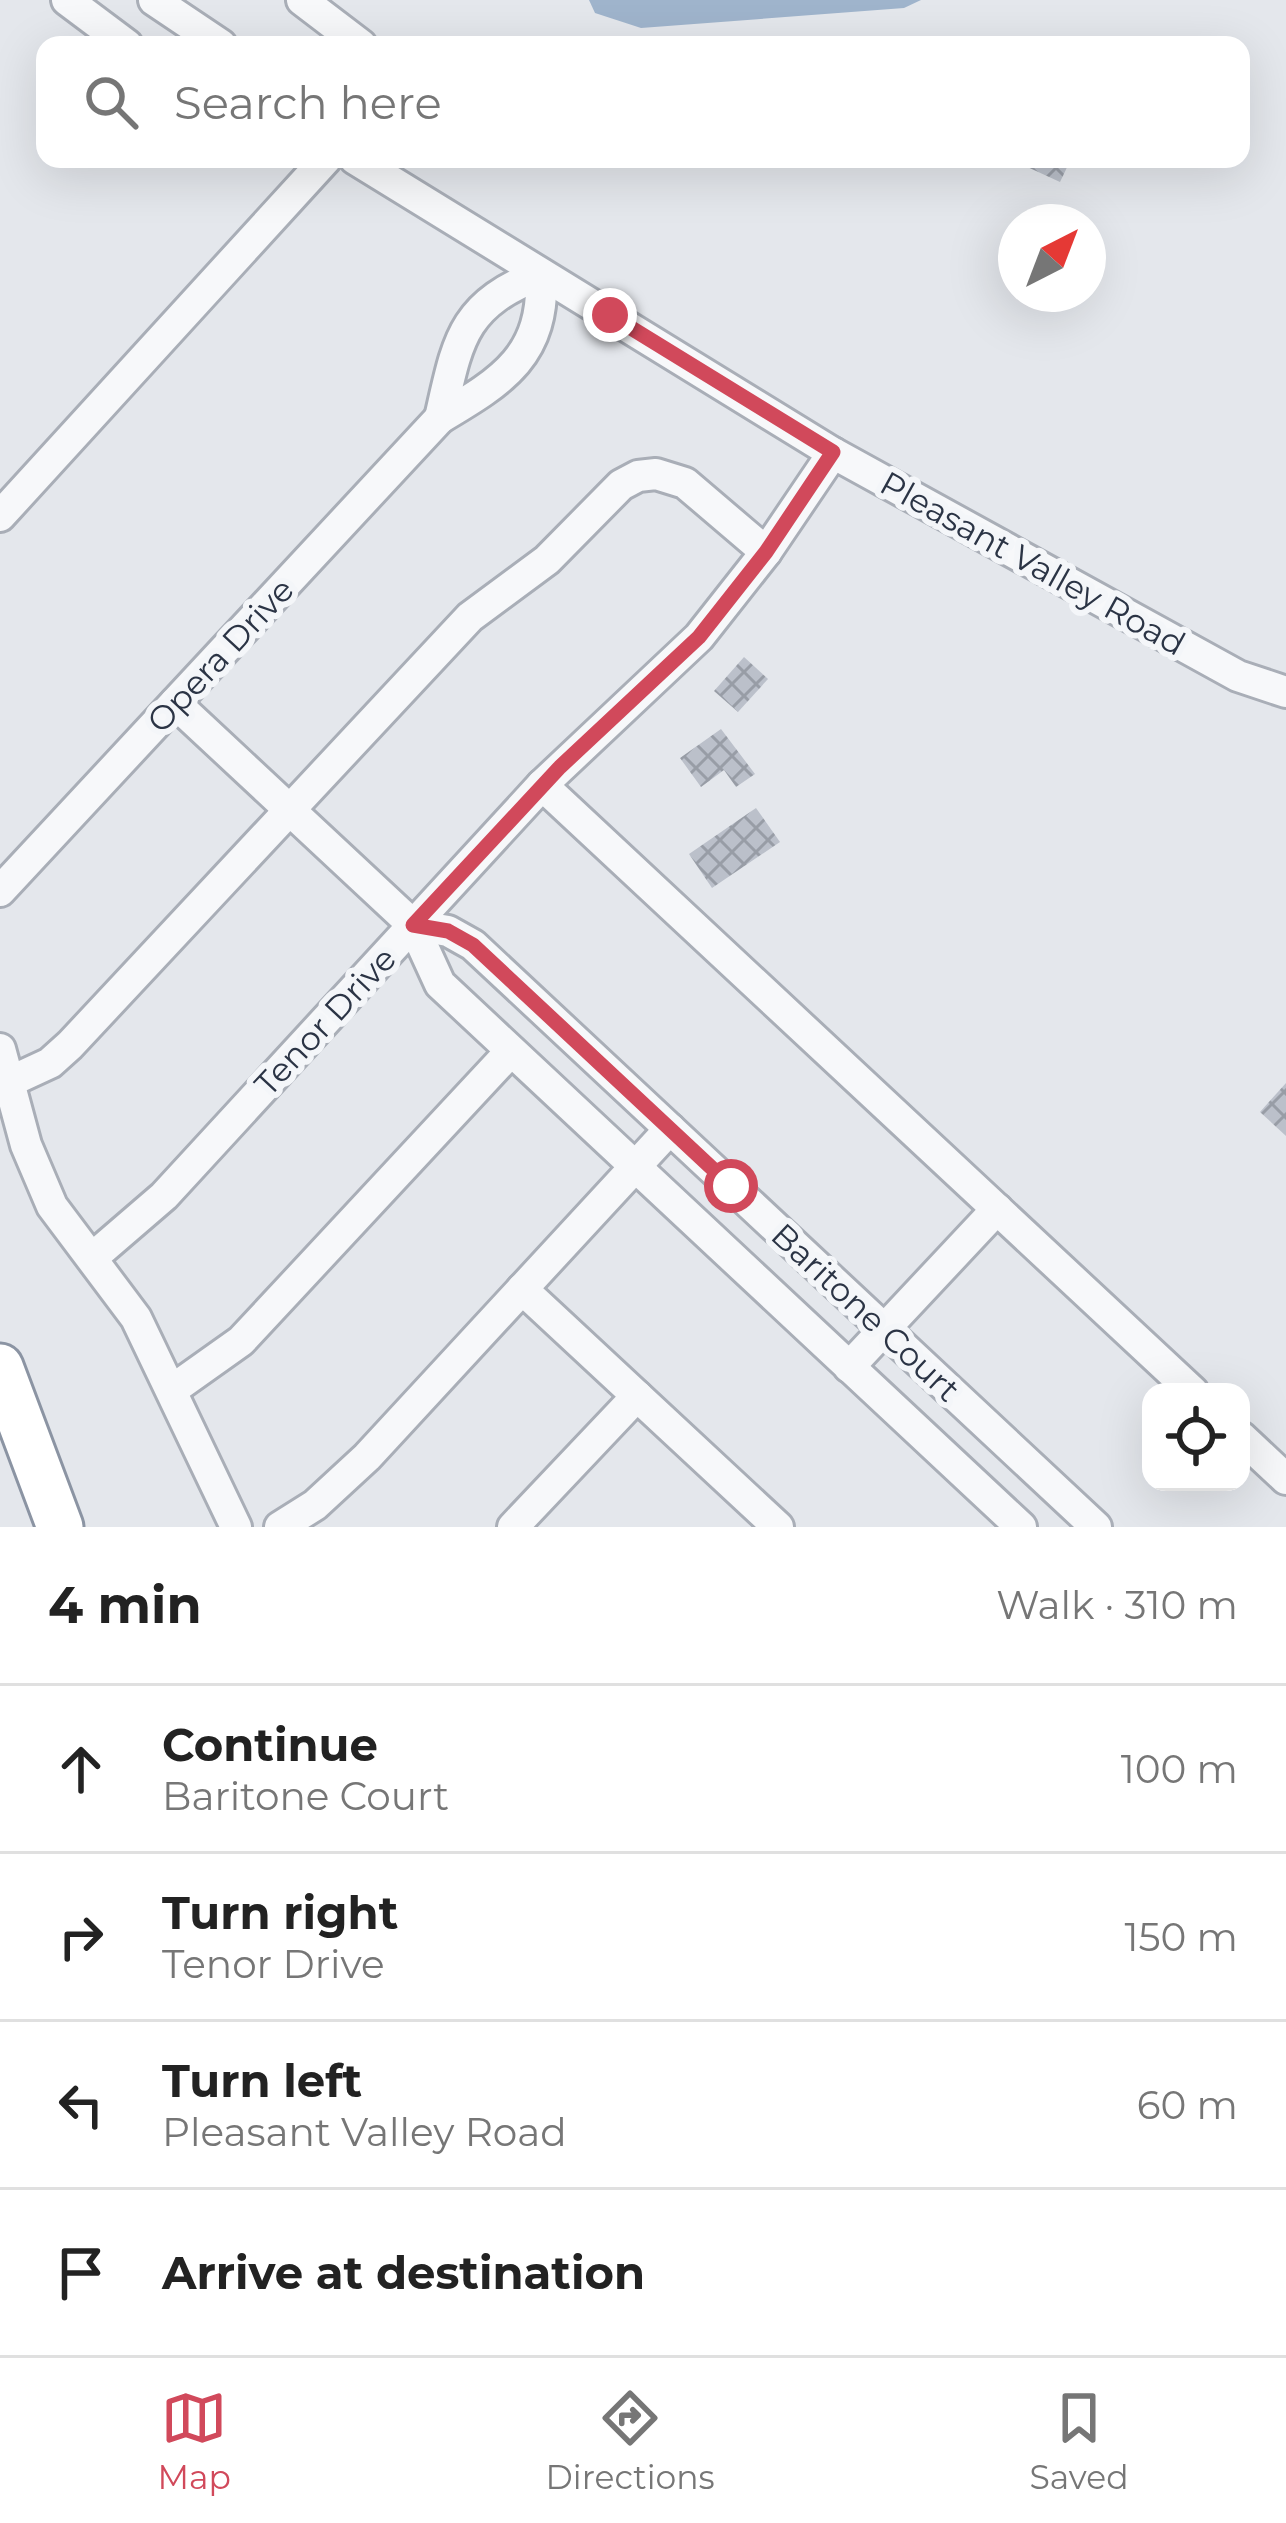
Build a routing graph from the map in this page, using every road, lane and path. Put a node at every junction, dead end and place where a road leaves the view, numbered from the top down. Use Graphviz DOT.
graph roads {
  1 [pos="67,0"];
  2 [pos="154,0"];
  3 [pos="211,0"];
  4 [pos="302,0"];
  5 [pos="191,26"];
  6 [pos="115,36"];
  7 [pos="207,36"];
  8 [pos="349,36"];
  9 [pos="318,168"];
  10 [pos="370,168"];
  11 [pos="541,274"];
  12 [pos="440,418"];
  13 [pos="833,452"];
  14 [pos="0,515"];
  15 [pos="766,552"];
  16 [pos="1286,692"];
  17 [pos="175,704"];
  18 [pos="542,785"];
  19 [pos="290,810"];
  20 [pos="0,891"];
  21 [pos="413,925"];
  22 [pos="0,1049"];
  23 [pos="512,1051"];
  24 [pos="9,1082"];
  25 [pos="670,1129"];
  26 [pos="635,1167"];
  27 [pos="997,1209"];
  28 [pos="92,1258"];
  29 [pos="521,1289"];
  30 [pos="884,1329"];
  31 [pos="0,1367"];
  32 [pos="849,1367"];
  33 [pos="1183,1383"];
  34 [pos="172,1390"];
  35 [pos="637,1396"];
  36 [pos="1250,1445"];
  37 [pos="1286,1479"];
  38 [pos="323,1516"];
  39 [pos="60,1527"];
  40 [pos="236,1527"];
  41 [pos="280,1527"];
  42 [pos="513,1527"];
  43 [pos="778,1527"];
  44 [pos="1021,1527"];
  45 [pos="1096,1527"];
  1 -- 6 [label="street"];
  2 -- 5 [label="street"];
  3 -- 5 [label="street"];
  4 -- 8 [label="street"];
  5 -- 7 [label="street"];
  9 -- 14 [label="street"];
  10 -- 11 [label="street, Pleasant Valley Road"];
  11 -- 12 [label="street, Opera Drive"];
  11 -- 12 [label="street, Opera Drive"];
  11 -- 13 [label="street, Pleasant Valley Road"];
  12 -- 17 [label="street, Opera Drive"];
  13 -- 15 [label="street, Tenor Drive"];
  13 -- 16 [label="street, Pleasant Valley Road"];
  15 -- 18 [label="street, Tenor Drive"];
  15 -- 19 [label="street"];
  17 -- 19 [label="street, Baritone Court"];
  17 -- 20 [label="street, Opera Drive"];
  18 -- 21 [label="street, Tenor Drive"];
  18 -- 27 [label="street"];
  19 -- 21 [label="street, Baritone Court"];
  19 -- 24 [label="street"];
  21 -- 23 [label="street, Baritone Court"];
  21 -- 25 [label="street, Baritone Court"];
  21 -- 28 [label="street, Tenor Drive"];
  22 -- 24 [label="street"];
  23 -- 26 [label="street, Baritone Court"];
  23 -- 34 [label="street"];
  24 -- 28 [label="street"];
  25 -- 26 [label="street"];
  25 -- 30 [label="street, Baritone Court"];
  26 -- 29 [label="street"];
  26 -- 32 [label="street, Baritone Court"];
  27 -- 30 [label="street"];
  27 -- 33 [label="street"];
  28 -- 34 [label="street"];
  29 -- 35 [label="street"];
  29 -- 38 [label="street"];
  30 -- 32 [label="street"];
  30 -- 45 [label="street, Baritone Court"];
  31 -- 39 [label="highway"];
  32 -- 44 [label="street, Baritone Court"];
  34 -- 40 [label="street"];
  35 -- 42 [label="street"];
  35 -- 43 [label="street"];
  36 -- 37 [label="street"];
  38 -- 41 [label="street"];
}
